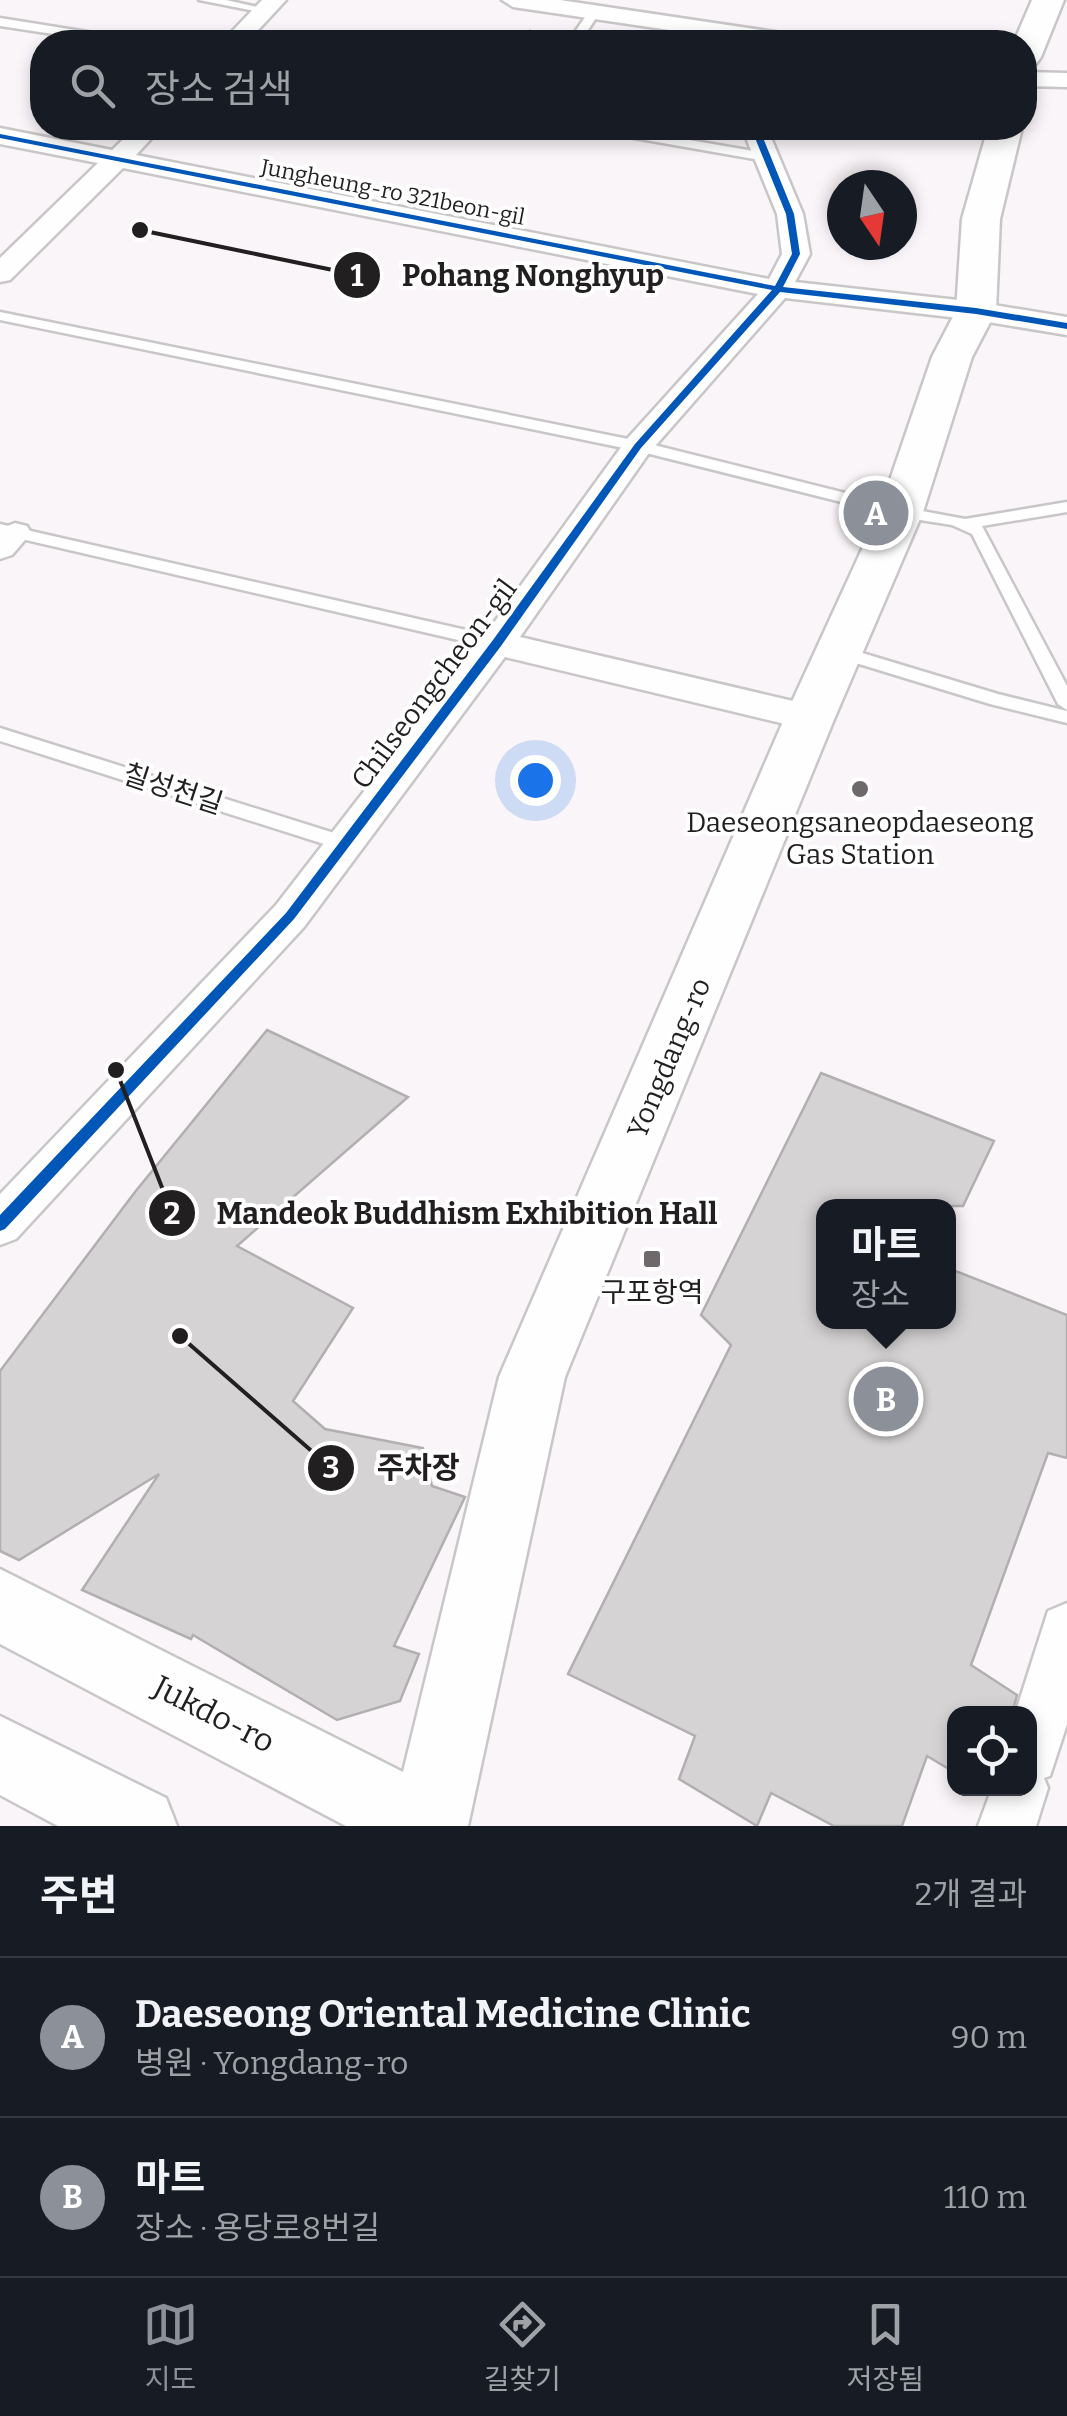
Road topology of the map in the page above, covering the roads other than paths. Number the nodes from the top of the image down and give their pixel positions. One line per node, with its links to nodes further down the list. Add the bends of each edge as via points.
1 (205, 0): 5 (lane)
2 (513, 0): 6 (street)
3 (709, 0): 12 (street)
4 (1048, 0): 13 (main road)
5 (270, 5): 9 (street)
6 (594, 12): 10 (lane); 11 (street)
7 (0, 22): 8 (lane)
8 (50, 30)
9 (246, 30)
10 (582, 30)
11 (689, 30)
12 (723, 30)
13 (1036, 30)
14 (1037, 79): 15 (street)
15 (1067, 80)
16 (0, 136): 20 (street, Jungheung-ro 321beon-gil)
17 (137, 140): 20 (street)
18 (1002, 140): 23 (main road, Yongdang-ro, via 981,218)
19 (760, 142): 22 (street, Chilseongcheon-gil, via 790,214 796,254)
20 (118, 159): 21 (street); 22 (street, Jungheung-ro 321beon-gil)
21 (0, 274)
22 (778, 289): 23 (street, Jungheung-ro 321beon-gil); 26 (street, Chilseongcheon-gil)
23 (976, 311): 25 (street); 28 (main road, Yongdang-ro, via 952,357)
24 (0, 316): 26 (lane)
25 (1067, 326)
26 (638, 446): 28 (lane); 31 (street, Chilseongcheon-gil)
27 (1067, 506): 29 (lane)
28 (902, 512): 29 (lane); 32 (main road, Yongdang-ro)
29 (963, 524): 33 (lane, via 979,532)
30 (5, 537): 31 (lane)
31 (498, 643): 34 (street); 37 (street, Chilseongcheon-gil)
32 (840, 652): 34 (main road, Yongdang-ro); 35 (lane)
33 (1067, 704)
34 (810, 717): 45 (main road, Yongdang-ro, via 532,1378)
35 (1067, 717)
36 (0, 734): 37 (lane, 칠성천길)
37 (346, 844): 38 (street, Chilseongcheon-gil, via 290,916)
38 (0, 1225)
39 (0, 1604): 45 (main road, Jukdo-ro)
40 (1067, 1630): 41 (street)
41 (1037, 1732)
42 (0, 1754): 44 (main road)
43 (1017, 1796): 46 (street)
44 (138, 1826)
45 (428, 1826)
46 (1008, 1826)

